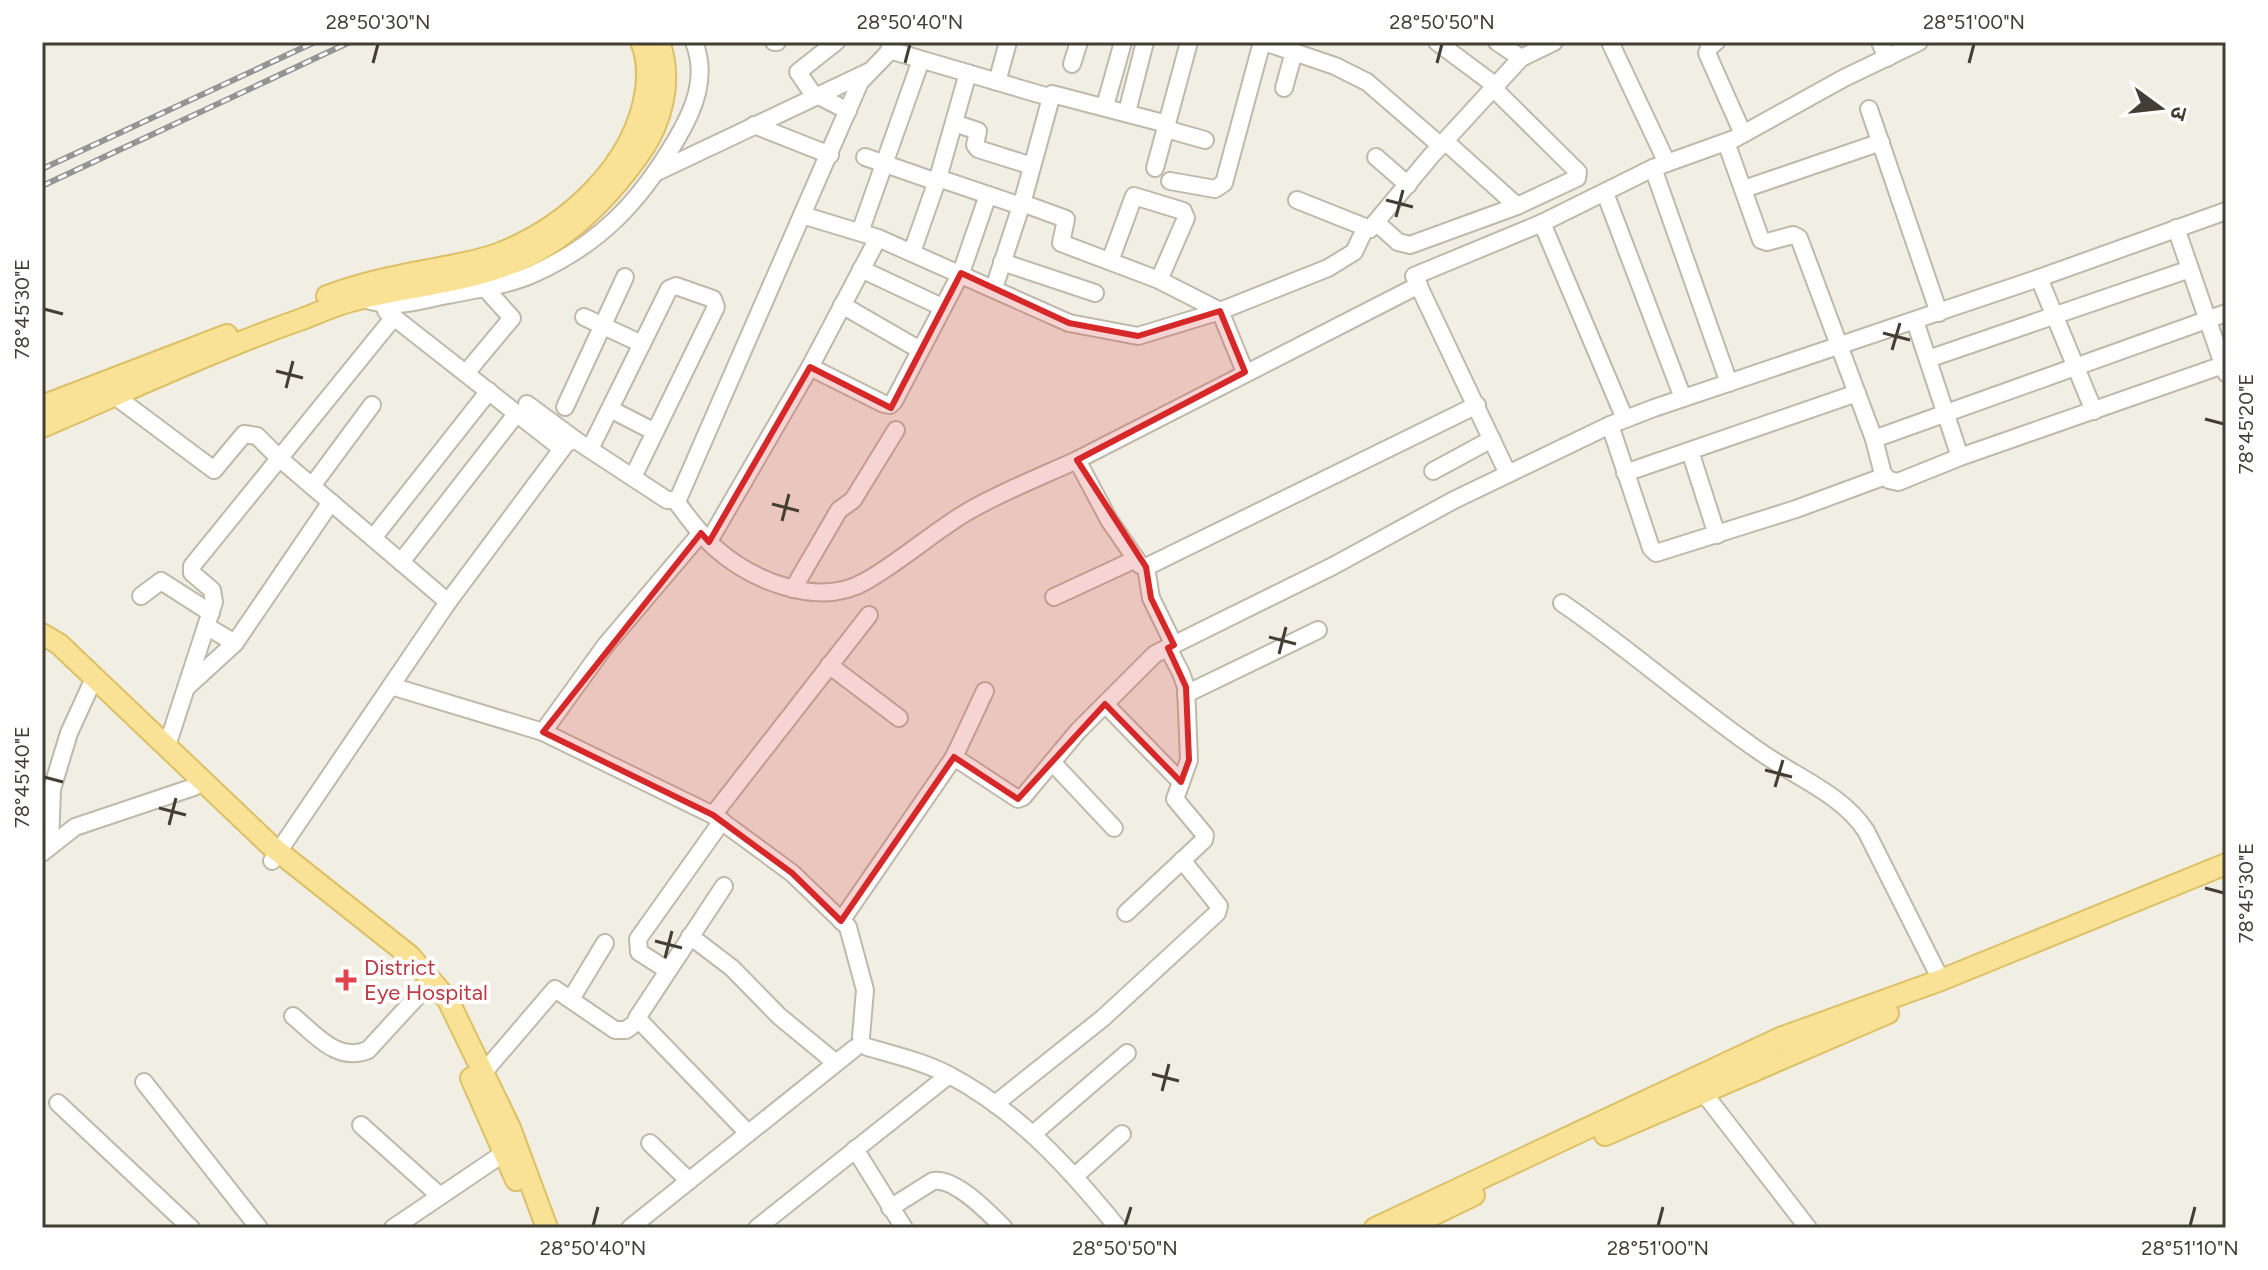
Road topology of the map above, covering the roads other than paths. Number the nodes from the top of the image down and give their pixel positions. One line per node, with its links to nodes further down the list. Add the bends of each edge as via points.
1 (641, 42): 64 (main road, via 647,81 632,138)
2 (659, 42): 64 (main road, via 664,95 648,142 615,188)
3 (694, 42): 49 (street, via 700,74 694,105)
4 (836, 42): 28 (street, via 798,72)
5 (1008, 42): 25 (street)
6 (1079, 42): 22 (street)
7 (1123, 42): 30 (street)
8 (1145, 42): 33 (street)
9 (1189, 42): 36 (street)
10 (1263, 42): 18 (street); 51 (street, via 1224,183 1215,189)
11 (1437, 42): 26 (street)
12 (1497, 42): 20 (street)
13 (1554, 42): 20 (street)
14 (1610, 42): 47 (street)
15 (1716, 42): 37 (street, via 1707,53)
16 (1919, 42): 19 (street)
17 (891, 46): 21 (street); 23 (street)
18 (1300, 49): 27 (street); 41 (street, via 1367,82)
19 (1883, 50): 37 (street)
20 (1526, 51): 26 (street)
21 (921, 60): 24 (street); 45 (street)
22 (1072, 64)
23 (869, 71): 28 (street); 32 (street)
24 (968, 73): 25 (street); 34 (street)
25 (997, 82): 29 (street)
26 (1495, 87): 41 (street); 58 (street, via 1578,172 1577,178)
27 (1284, 88)
28 (816, 96): 32 (street); 35 (street)
29 (1049, 97): 30 (street, via 1055,93); 46 (street)
30 (1105, 106): 33 (street)
31 (1869, 109): 40 (street)
32 (848, 111): 42 (street)
33 (1127, 112): 36 (street)
34 (954, 123): 46 (street, via 978,131 978,149); 50 (street)
35 (754, 125): 42 (street); 49 (street)
36 (1166, 127): 38 (street); 48 (street)
37 (1743, 134): 39 (street)
38 (1205, 140)
39 (1726, 142): 47 (street); 53 (street)
40 (1881, 142): 53 (street); 84 (street)
41 (1444, 144): 52 (street); 58 (street)
42 (830, 155): 60 (street)
43 (865, 157): 45 (street)
44 (1376, 157): 52 (street)
45 (886, 164): 50 (street); 65 (street)
46 (1032, 166): 57 (street)
47 (1660, 166): 54 (street); 102 (street)
48 (1155, 168)
49 (656, 172): 77 (street, via 627,210 585,244 530,275)
50 (938, 180): 55 (street); 67 (street)
51 (1170, 181)
52 (1408, 185): 62 (street)
53 (1744, 189): 94 (street, via 1761,240 1799,238)
54 (1605, 193): 61 (street); 106 (street)
55 (988, 195): 57 (street); 72 (street)
56 (1297, 200): 62 (street)
57 (1022, 205): 68 (street, via 1066,219 1061,243); 69 (street)
58 (1517, 206): 62 (street, via 1406,245)
59 (2226, 211): 63 (street)
60 (802, 215): 65 (street); 132 (street)
61 (1542, 223): 76 (street, via 1414,276); 115 (street)
62 (1371, 226): 83 (street, via 1354,252 1328,268)
63 (2176, 228): 71 (street); 74 (street)
64 (559, 229): 80 (main road, via 512,264); 93 (main road, via 483,259 348,288)
65 (860, 232): 66 (street)
66 (878, 238): 67 (street); 70 (street)
67 (912, 252): 72 (street)
68 (1110, 261): 75 (street); 75 (street, via 1134,196 1183,211 1186,218)
69 (1002, 262): 78 (street); 79 (street)
70 (861, 269): 81 (street); 82 (street)
71 (2190, 269): 86 (street); 89 (street)
72 (961, 273): 78 (street); 82 (street)
73 (625, 277): 91 (street)
74 (2039, 278): 84 (street); 86 (street)
75 (1159, 280): 83 (street)
76 (1419, 285): 100 (street); 108 (street)
77 (484, 287): 80 (street, via 390,306); 101 (street, via 512,318)
78 (994, 288): 83 (street, via 1069,323 1138,336)
79 (1095, 293)
80 (370, 300): 87 (street); 93 (main road)
81 (842, 305): 95 (street); 97 (street)
82 (942, 307): 95 (street)
83 (1220, 311): 100 (street)
84 (1939, 313): 90 (street)
85 (2226, 313): 89 (street)
86 (2055, 315): 96 (street); 98 (street)
87 (394, 317): 101 (street); 124 (street)
88 (584, 317): 91 (street)
89 (2208, 320): 98 (street); 99 (street)
90 (1915, 321): 94 (street); 96 (street)
91 (602, 326): 92 (street); 110 (street)
92 (642, 344): 112 (street); 118 (street, via 673,287 716,303)
93 (218, 346): 105 (main road); 109 (main road)
94 (1840, 347): 102 (street); 104 (street)
95 (920, 350): 97 (street, via 890,405)
96 (1928, 359): 114 (street)
97 (810, 367): 135 (street)
98 (2076, 367): 113 (street); 114 (street)
99 (2225, 369): 113 (street)
100 (1245, 372): 125 (street)
101 (466, 373): 103 (street)
102 (1729, 383): 106 (street)
103 (489, 391): 111 (street); 136 (street)
104 (1857, 393): 120 (street); 122 (street)
105 (115, 396): 116 (main road); 124 (street, via 214,470 244,434 257,436)
106 (1683, 398): 115 (street)
107 (372, 405): 131 (street)
108 (1477, 405): 119 (street); 138 (street)
109 (42, 406)
110 (565, 407)
111 (522, 408): 121 (street); 137 (street)
112 (610, 409): 118 (street); 121 (street)
113 (2094, 411): 123 (street)
114 (1945, 414): 120 (street); 123 (street)
115 (1618, 422): 127 (street); 128 (street)
116 (42, 427)
117 (896, 430): 139 (street, via 853,500 839,510)
118 (655, 432): 130 (street)
119 (1492, 439): 126 (street); 128 (street)
120 (1874, 439): 129 (street)
121 (576, 446): 130 (street); 142 (street)
122 (1690, 451): 127 (street); 134 (street)
123 (1960, 457): 129 (street, via 1898,482)
124 (279, 458): 131 (street); 145 (street, via 192,566 192,573 215,595)
125 (1077, 460): 138 (street, via 1109,520); 139 (street, via 967,512 863,583 831,592)
126 (1433, 471)
127 (1625, 473): 134 (street, via 1653,551)
128 (1508, 474): 150 (street)
129 (1883, 474): 134 (street)
130 (633, 477): 132 (street)
131 (312, 486): 133 (street)
132 (675, 500): 135 (street)
133 (331, 502): 136 (street); 148 (street)
134 (1717, 535)
135 (705, 537): 139 (street, via 732,561); 159 (street, via 605,646)
136 (373, 538): 137 (street)
137 (401, 562): 142 (street)
138 (1141, 563): 141 (street); 150 (street)
139 (793, 589)
140 (141, 596): 145 (street, via 161,581)
141 (1054, 597)
142 (448, 602): 152 (street)
143 (1562, 603): 178 (street, via 1750,745 1850,811 1866,831)
144 (869, 615): 151 (street)
145 (208, 619): 148 (street); 154 (street)
146 (1318, 630): 156 (street)
147 (42, 634): 160 (main road)
148 (235, 643): 154 (street)
149 (42, 645): 153 (main road)
150 (1171, 646): 156 (street); 157 (street, via 1149,659)
151 (829, 665): 158 (street); 165 (street)
152 (391, 686): 159 (street); 168 (street)
153 (90, 687): 164 (main road); 167 (street, via 59,761)
154 (186, 688): 160 (street)
155 (985, 691): 161 (street)
156 (1186, 694): 163 (street, via 1189,766)
157 (1105, 704): 162 (street); 163 (street)
158 (899, 718)
159 (543, 732): 165 (street)
160 (167, 746): 168 (main road)
161 (954, 757): 162 (street, via 1018,799); 174 (street)
162 (1052, 762): 166 (street)
163 (1181, 782): 169 (street, via 1177,803 1205,835)
164 (194, 787): 167 (street, via 75,827); 168 (main road)
165 (717, 818): 174 (street, via 792,873); 177 (street, via 638,939 639,952)
166 (1114, 828)
167 (46, 849)
168 (276, 857): 179 (main road); 186 (main road, via 410,956 448,1000)
169 (1182, 860): 173 (street); 191 (street, via 1219,906 1217,913 1103,1018)
170 (2226, 864): 178 (main road)
171 (2226, 879): 189 (main road)
172 (724, 886): 175 (street)
173 (1126, 913)
174 (841, 921): 183 (street, via 848,927 865,990)
175 (690, 936): 177 (street); 185 (street)
176 (605, 943): 180 (street)
177 (667, 970): 182 (street)
178 (1941, 980): 189 (main road, via 1780,1038)
179 (425, 988): 181 (street, via 368,1050 356,1055 335,1051); 198 (main road, via 442,1011)
180 (571, 999): 182 (street, via 615,1030 626,1030); 186 (street, via 551,991)
181 (293, 1016)
182 (638, 1021): 193 (street)
183 (861, 1044): 185 (street); 187 (street)
184 (1127, 1053): 194 (street)
185 (836, 1063): 193 (street)
186 (483, 1073): 208 (main road)
187 (949, 1075): 191 (street); 197 (street)
188 (144, 1082): 205 (street)
189 (1697, 1085): 214 (main road); 215 (main road); 216 (street)
190 (58, 1103): 204 (street)
191 (995, 1104): 194 (street)
192 (361, 1125): 201 (street)
193 (748, 1133): 200 (street)
194 (1033, 1134): 199 (street)
195 (1122, 1134): 199 (street)
196 (650, 1143): 200 (street)
197 (855, 1149): 202 (street); 210 (street)
198 (504, 1153): 201 (street); 207 (main road)
199 (1075, 1176): 213 (street)
200 (689, 1181): 203 (street)
201 (440, 1196): 206 (street)
202 (890, 1208): 211 (street); 212 (street, via 941,1180)
203 (649, 1222): 209 (street)
204 (191, 1228)
205 (259, 1228)
206 (393, 1228)
207 (536, 1228)
208 (547, 1228)
209 (630, 1228)
210 (757, 1228)
211 (904, 1228)
212 (1004, 1228)
213 (1118, 1228)
214 (1375, 1228)
215 (1406, 1228)
216 (1808, 1228)

